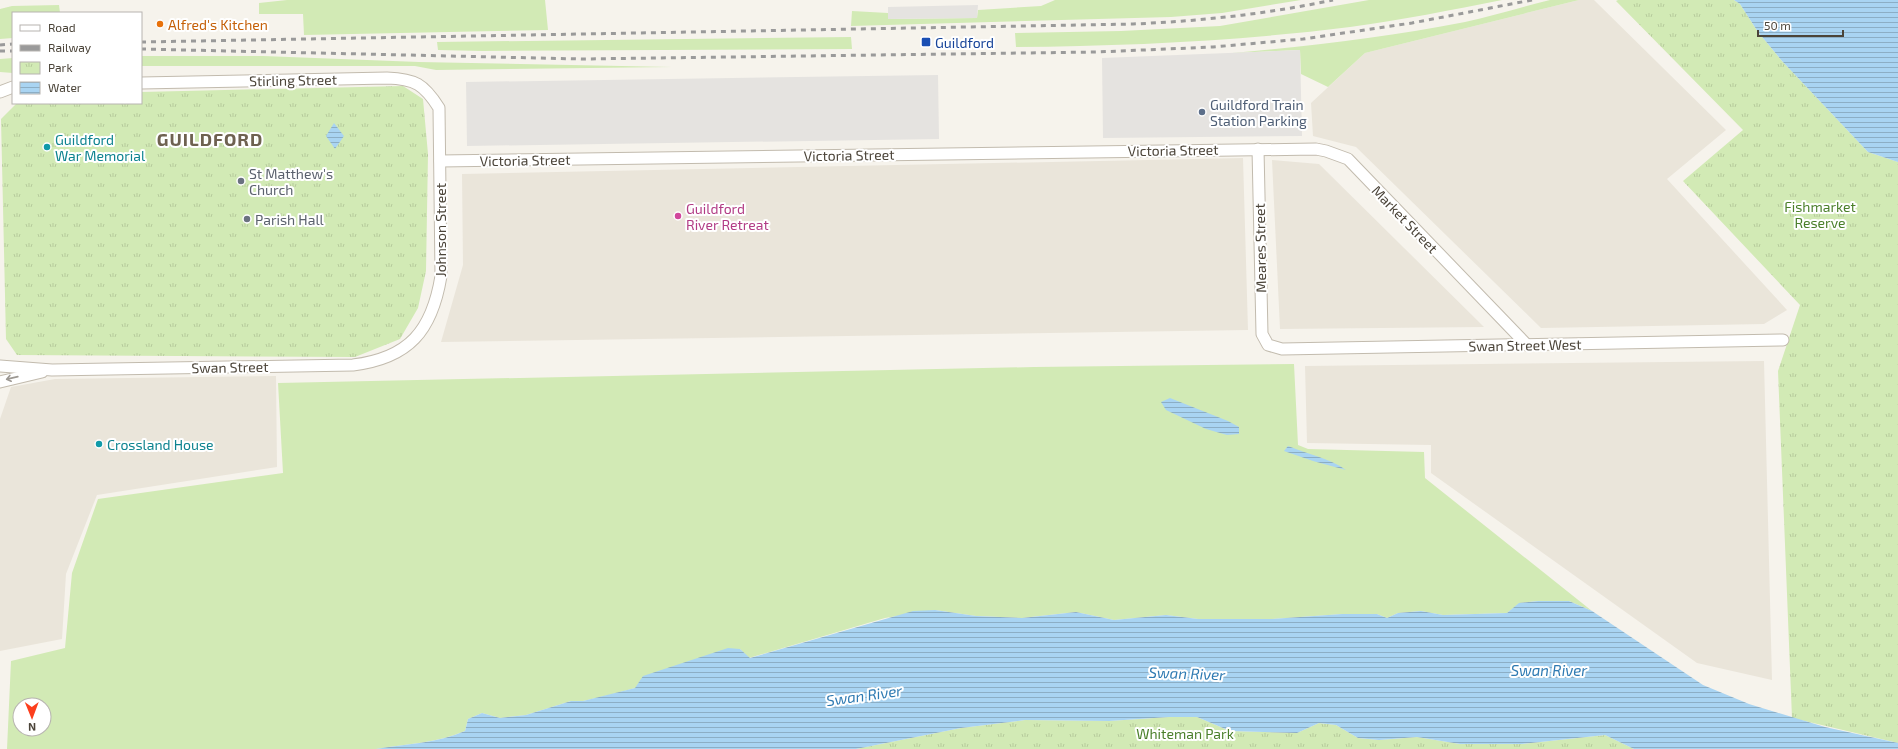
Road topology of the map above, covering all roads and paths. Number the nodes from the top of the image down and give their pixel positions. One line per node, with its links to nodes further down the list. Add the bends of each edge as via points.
1 (0, 83): 3 (street)
2 (142, 83): 6 (street, Stirling Street, via 400,78 421,85)
3 (12, 86)
4 (12, 86): 5 (street)
5 (0, 92)
6 (436, 103): 8 (street, Johnson Street, via 439,108)
7 (1258, 149): 8 (street, Victoria Street); 10 (street, Meares Street, via 1262,334); 11 (street, Market Street, via 1316,149 1348,159)
8 (440, 161): 12 (street, Johnson Street, via 441,276 438,296 426,325)
9 (1783, 340): 11 (street, Swan Street West)
10 (1268, 345): 11 (street, Swan Street West, via 1282,349)
11 (1527, 345)
12 (405, 348): 14 (street, Swan Street, via 381,360 353,365)
13 (0, 366): 14 (street, Swan Street)
14 (52, 370): 15 (street, Swan Street, one-way to 15)
15 (0, 382)

